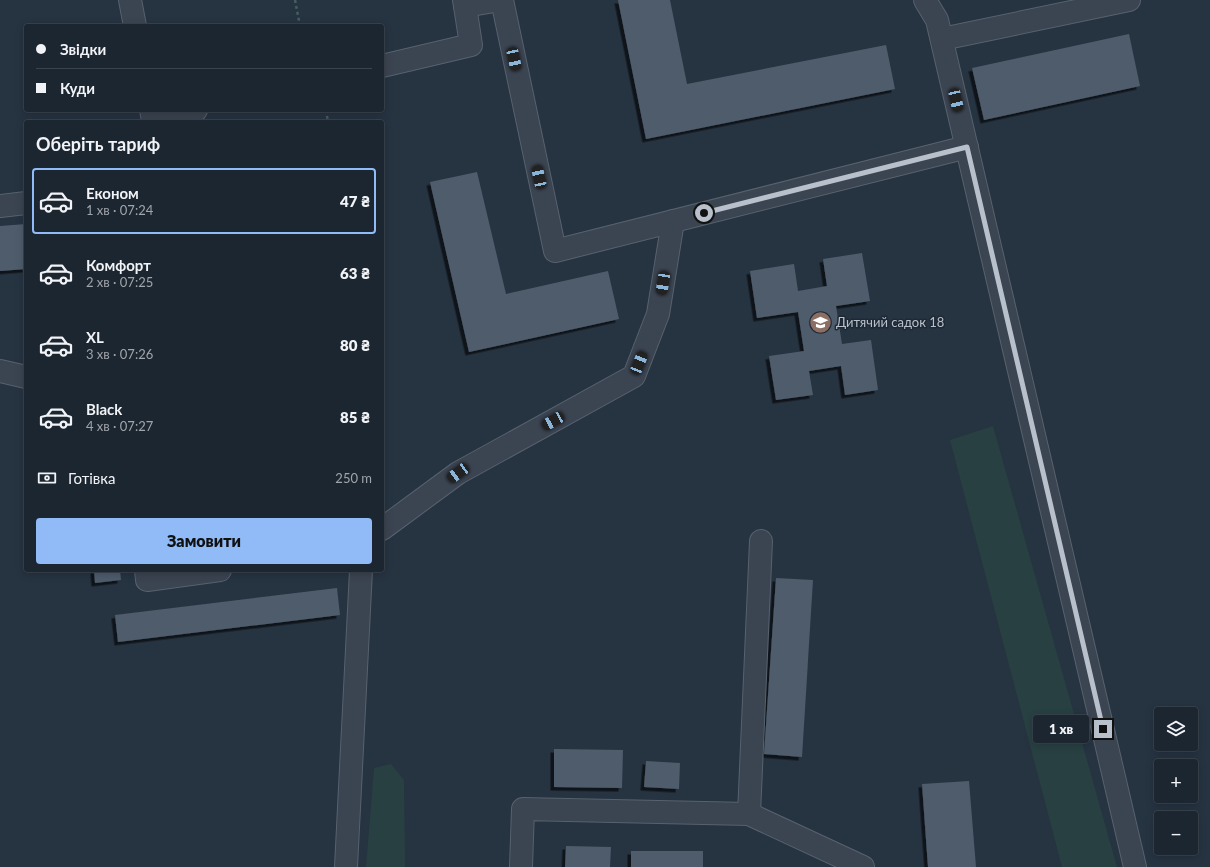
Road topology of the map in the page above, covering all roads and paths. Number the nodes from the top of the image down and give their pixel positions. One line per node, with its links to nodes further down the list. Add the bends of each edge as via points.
1 (130, 0): 7 (lane)
2 (295, 0): 8 (path)
3 (501, 0): 6 (lane); 16 (lane, via 555,251)
4 (925, 0): 9 (lane, via 937,20)
5 (1129, 0): 9 (lane)
6 (465, 3): 10 (lane, via 471,45)
7 (135, 24)
8 (300, 24)
9 (942, 39): 13 (lane)
10 (384, 66)
11 (183, 112): 12 (lane)
12 (152, 117)
13 (967, 147): 16 (lane); 28 (lane)
14 (24, 203): 15 (lane)
15 (0, 206)
16 (673, 221): 19 (lane, via 658,314 634,376 458,473)
17 (0, 371): 18 (lane)
18 (24, 377)
19 (384, 528)
20 (761, 541): 24 (lane)
21 (146, 572): 22 (lane, via 147,580)
22 (205, 572)
23 (361, 572): 25 (lane)
24 (749, 814): 26 (lane, via 523,808); 27 (lane)
25 (346, 867)
26 (521, 867)
27 (864, 867)
28 (1136, 867)

